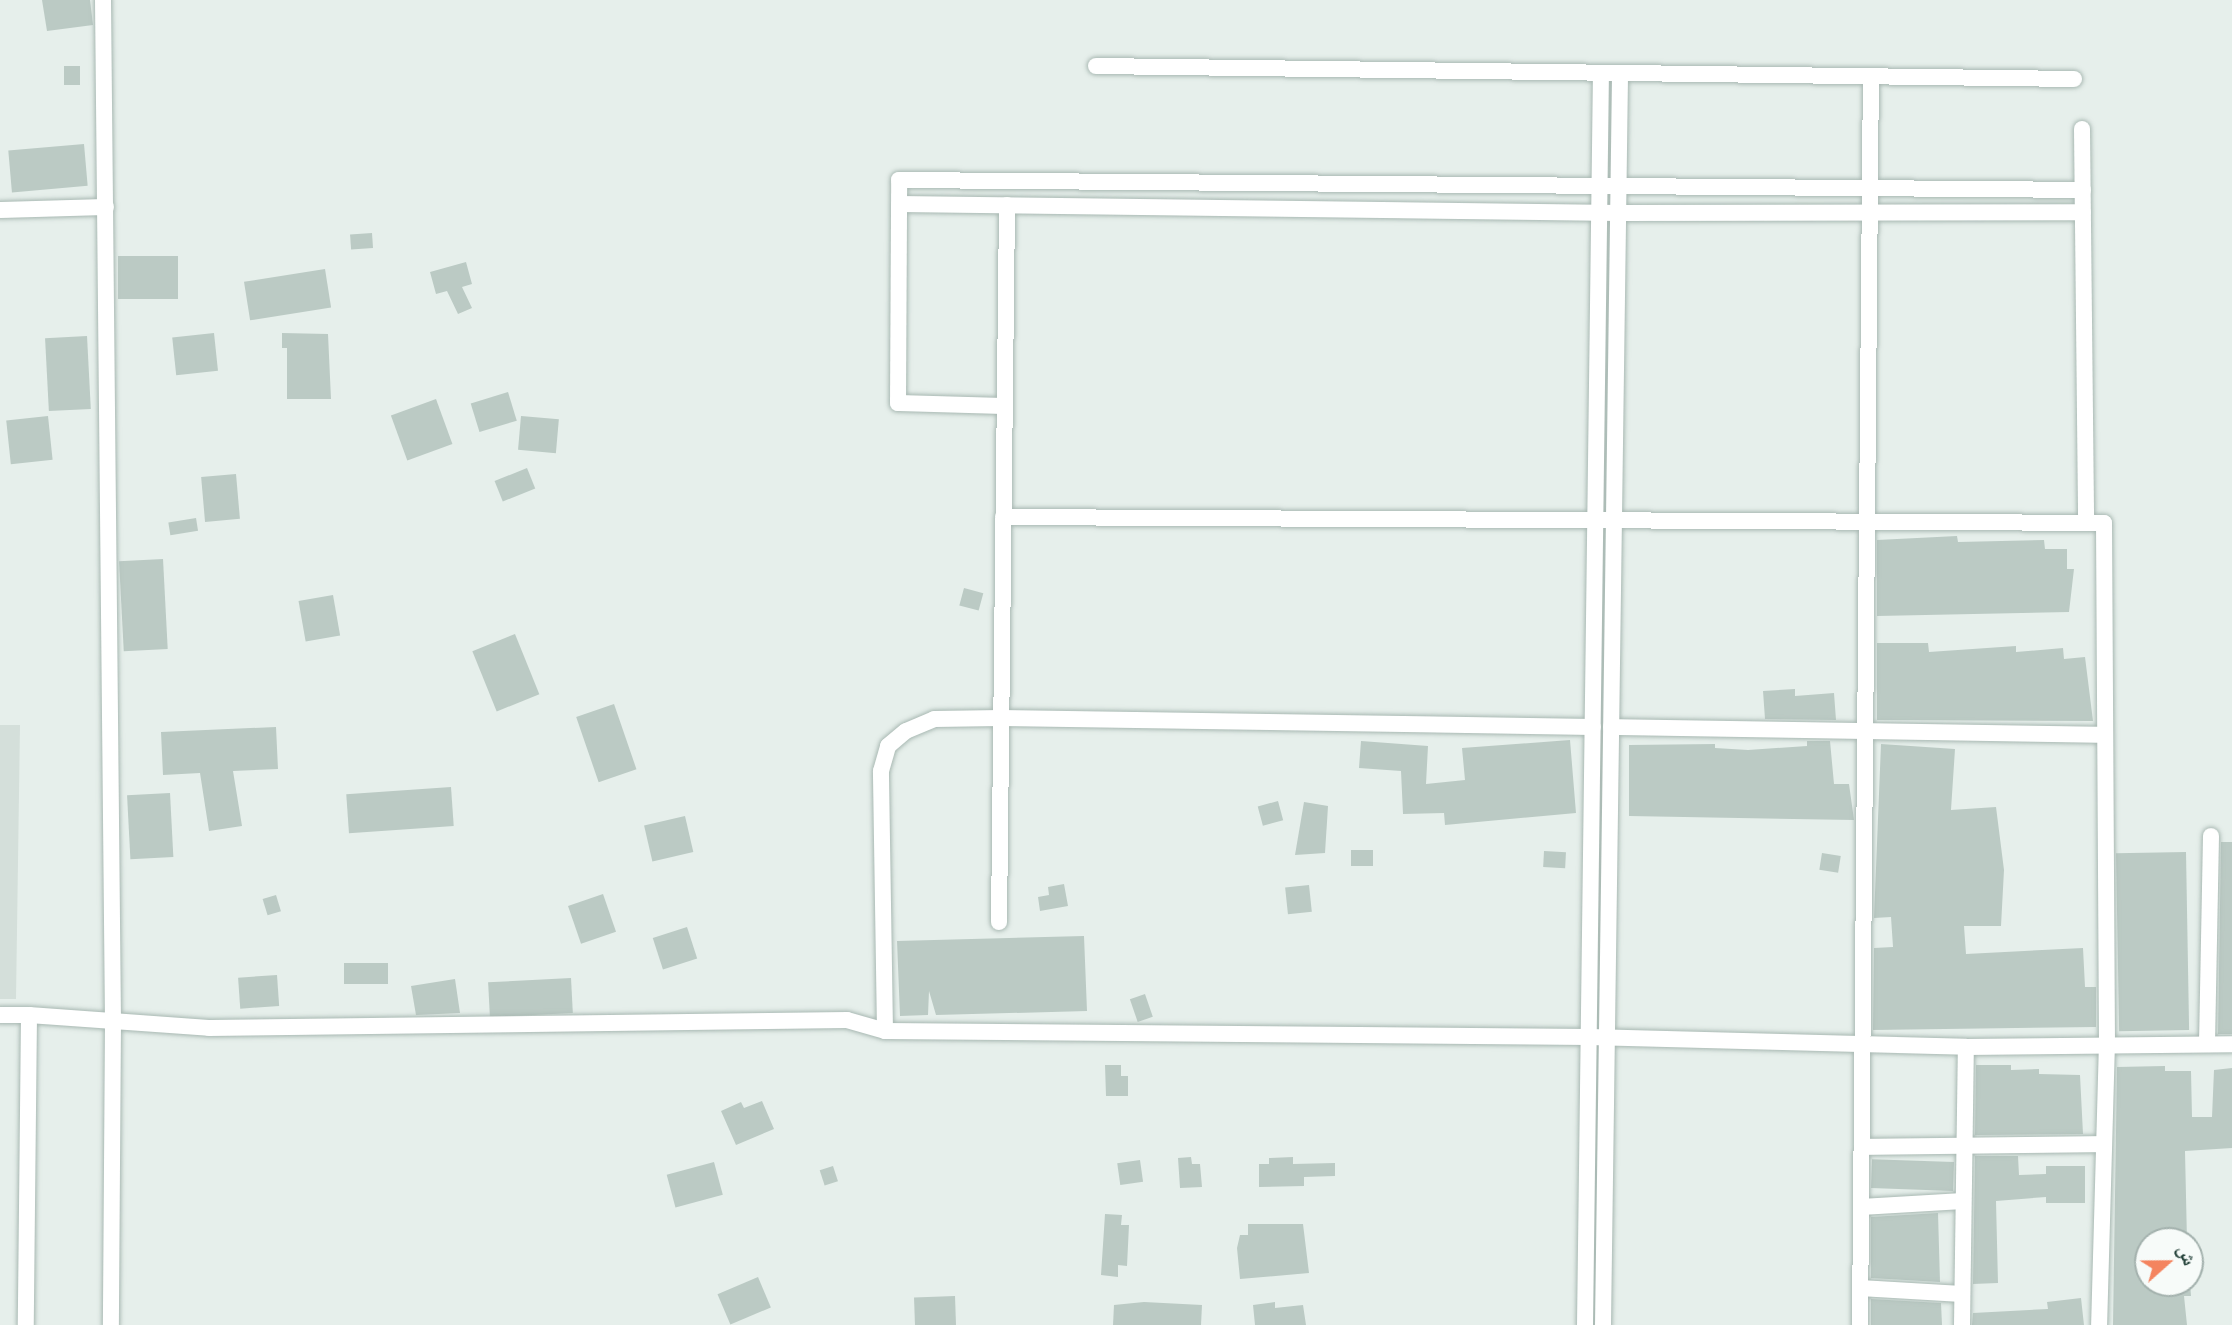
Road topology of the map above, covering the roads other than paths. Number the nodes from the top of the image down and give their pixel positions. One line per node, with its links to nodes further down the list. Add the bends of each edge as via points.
1 (103, 0): 14 (street)
2 (1096, 66): 3 (street)
3 (1601, 73): 4 (street); 8 (street)
4 (1620, 73): 5 (street); 9 (street)
5 (1871, 77): 6 (street); 10 (street)
6 (2074, 79)
7 (2082, 129): 11 (street)
8 (1599, 186): 9 (street); 12 (street, via 899,180); 17 (street)
9 (1619, 186): 10 (street); 18 (street)
10 (1870, 188): 11 (street); 19 (street)
11 (2083, 190): 16 (street)
12 (899, 204): 13 (street); 20 (street, via 898,404)
13 (1007, 205): 17 (street); 20 (street)
14 (106, 207): 15 (street); 35 (street)
15 (0, 210)
16 (2083, 212): 19 (street); 22 (street)
17 (1599, 213): 18 (street); 24 (street)
18 (1618, 213): 19 (street); 25 (street)
19 (1870, 213): 23 (street)
20 (1004, 406): 21 (street)
21 (1003, 517): 24 (street); 26 (street)
22 (2086, 521): 23 (street); 30 (street, via 2104,523)
23 (1867, 522): 25 (street); 29 (street)
24 (1595, 523): 25 (street); 27 (street)
25 (1614, 523): 28 (street)
26 (1001, 718): 27 (street); 32 (street); 36 (street, via 934,719 906,731 888,746 881,771)
27 (1593, 727): 37 (street)
28 (1611, 727): 29 (street); 38 (street)
29 (1865, 732): 30 (street); 42 (street)
30 (2105, 735): 39 (street)
31 (2211, 836): 40 (street)
32 (999, 922)
33 (0, 1015): 34 (street)
34 (29, 1015): 35 (street); 51 (street)
35 (113, 1022): 36 (street, via 209,1028 847,1020); 52 (street)
36 (885, 1031): 37 (street)
37 (1589, 1037): 38 (street); 53 (street)
38 (1606, 1038): 42 (street); 54 (street)
39 (2107, 1042): 40 (street); 43 (street); 44 (street)
40 (2207, 1044): 41 (street)
41 (2232, 1044)
42 (1862, 1045): 43 (street); 45 (street)
43 (1966, 1047): 46 (street)
44 (2104, 1144): 46 (street); 57 (street)
45 (1862, 1147): 46 (street); 48 (street)
46 (1964, 1149): 47 (street)
47 (1963, 1201): 48 (street); 50 (street)
48 (1861, 1207): 49 (street)
49 (1860, 1288): 50 (street); 55 (street)
50 (1962, 1294): 56 (street)
51 (26, 1325)
52 (111, 1325)
53 (1585, 1325)
54 (1603, 1325)
55 (1860, 1325)
56 (1962, 1325)
57 (2099, 1325)

